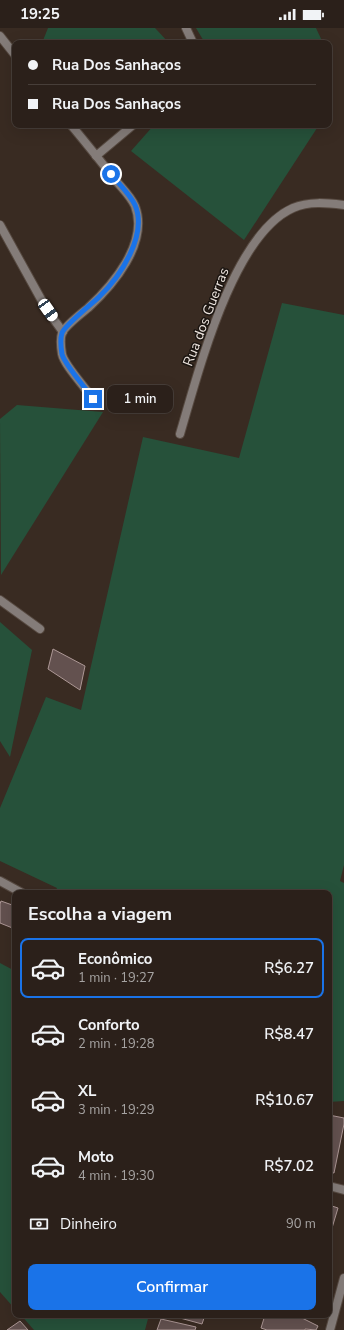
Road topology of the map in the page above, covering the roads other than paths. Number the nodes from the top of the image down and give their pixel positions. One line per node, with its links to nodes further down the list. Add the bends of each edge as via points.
1 (186, 28): 3 (street)
2 (0, 36): 4 (street)
3 (192, 40)
4 (12, 51)
5 (74, 128): 7 (street)
6 (129, 128): 7 (street)
7 (96, 156): 10 (street, via 135,205 138,232 128,260 118,276)
8 (344, 205): 12 (street, Rua dos Guerras, via 318,203 293,208 271,222 258,239 235,274 220,309)
9 (0, 225): 10 (street)
10 (63, 332): 11 (street, via 62,356)
11 (93, 399)
12 (180, 434)
13 (0, 600): 14 (street)
14 (40, 628)
15 (0, 881): 16 (street)
16 (16, 890)
17 (332, 1187): 18 (street)
18 (344, 1190)
19 (344, 1278): 20 (street)
20 (330, 1330)

